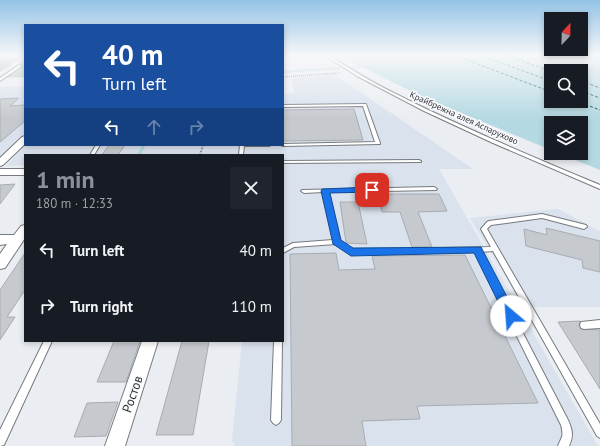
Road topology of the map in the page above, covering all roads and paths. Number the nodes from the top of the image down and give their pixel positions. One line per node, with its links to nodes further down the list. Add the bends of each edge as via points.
1 (298, 76): 3 (path)
2 (358, 76): 12 (lane, Крайбрежна алея Аспарухово, via 466,130)
3 (284, 77)
4 (284, 106): 6 (lane, via 365,105 378,143)
5 (24, 140): 9 (street)
6 (284, 145)
7 (419, 161): 8 (lane)
8 (284, 162)
9 (0, 163)
10 (0, 172): 11 (street)
11 (24, 172)
12 (600, 187)
13 (434, 189): 15 (lane)
14 (304, 191): 15 (lane)
15 (325, 191): 19 (lane)
16 (584, 227): 20 (lane, via 542,216 489,223 484,227 484,232)
17 (21, 234): 18 (street); 23 (street)
18 (0, 240)
19 (337, 242): 21 (lane, via 293,245); 22 (lane, via 351,252)
20 (494, 249): 22 (lane); 30 (lane)
21 (284, 250)
22 (477, 250): 33 (lane, via 565,423 568,437)
23 (0, 264)
24 (600, 324): 25 (lane)
25 (584, 325)
26 (48, 342): 31 (lane)
27 (150, 342): 32 (street, Ростов)
28 (278, 342): 29 (lane)
29 (276, 420)
30 (600, 433)
31 (0, 441)
32 (115, 446)
33 (563, 446)

